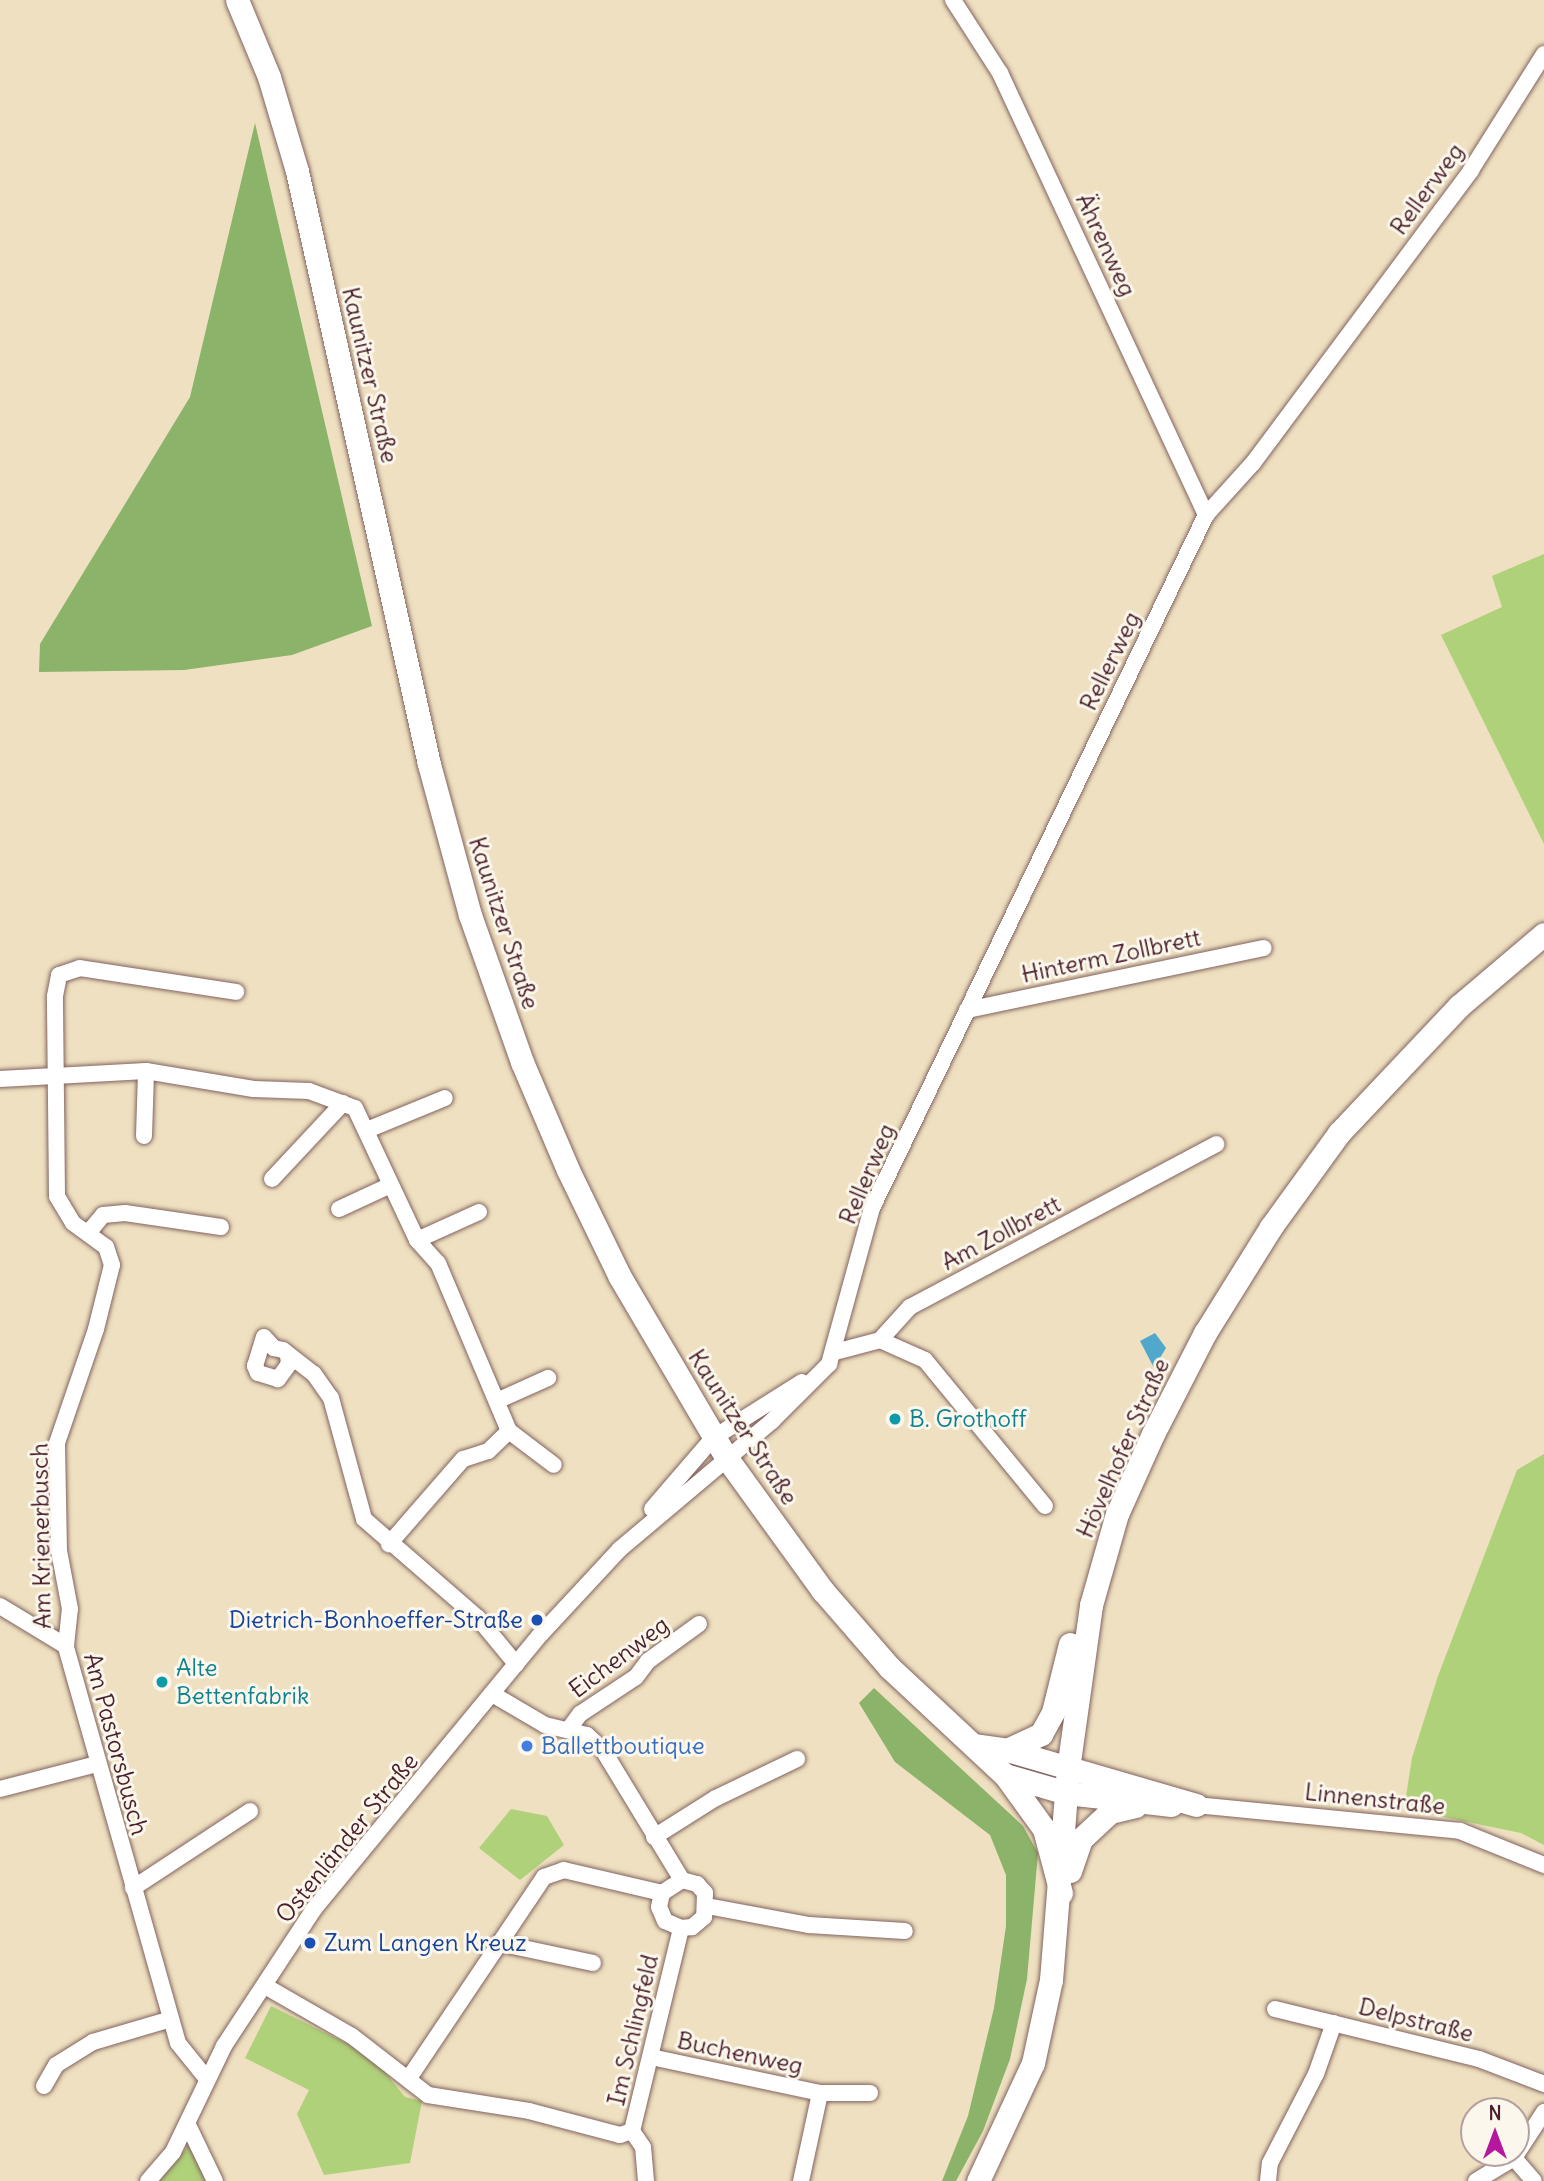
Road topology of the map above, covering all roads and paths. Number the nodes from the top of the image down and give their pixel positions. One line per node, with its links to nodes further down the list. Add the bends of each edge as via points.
1 (237, 0): 31 (main road, Kaunitzer Straße, via 269,77 297,171 426,751 470,915 522,1062 568,1170 620,1277)
2 (953, 0): 4 (street, Ährenweg, via 1000,73)
3 (1544, 54): 4 (street, Rellerweg, via 1471,170 1253,463)
4 (1206, 515): 8 (street, Rellerweg)
5 (1544, 934): 36 (main road, Hövelhofer Straße, via 1507,962 1408,1056 1339,1133 1271,1227 1205,1333 1153,1434 1117,1514)
6 (1264, 948): 8 (street, Hinterm Zollbrett)
7 (236, 992): 10 (street, Am Krienerbusch, via 80,968 59,975 55,996)
8 (967, 1010): 25 (street, Rellerweg, via 872,1208)
9 (146, 1071): 10 (street); 13 (street, via 254,1089 309,1091); 15 (street)
10 (59, 1076): 11 (street); 22 (street, Am Krienerbusch, via 57,1196 73,1223)
11 (0, 1079)
12 (445, 1098): 14 (street)
13 (343, 1103): 14 (street, via 355,1108); 17 (street)
14 (367, 1130): 18 (street)
15 (144, 1136)
16 (1216, 1144): 24 (street, Am Zollbrett, via 910,1307)
17 (272, 1180)
18 (391, 1185): 19 (street); 23 (street)
19 (339, 1209)
20 (479, 1212): 23 (street)
21 (221, 1227): 22 (street, via 125,1213 103,1215)
22 (88, 1233): 39 (street, Am Krienerbusch, via 106,1247 112,1265 96,1329 57,1443 59,1551 70,1609)
23 (417, 1240): 29 (street, via 438,1263)
24 (880, 1340): 25 (street); 33 (street, via 925,1360)
25 (835, 1352): 27 (street)
26 (288, 1355): 34 (street, via 314,1374 331,1398 364,1519)
27 (820, 1372): 31 (street); 31 (street, via 772,1421)
28 (548, 1378): 29 (street)
29 (499, 1400): 30 (street)
30 (509, 1431): 32 (street); 34 (street, via 488,1451 463,1459)
31 (720, 1448): 35 (street, Ostenländer Straße); 35 (street, Ostenländer Straße); 43 (main road, Kaunitzer Straße, via 822,1591 889,1667)
32 (554, 1465)
33 (1045, 1506)
34 (389, 1544): 40 (street, via 478,1618)
35 (621, 1549): 40 (street, Ostenländer Straße)
36 (1090, 1605): 44 (main road, via 1073,1634 1053,1712 1041,1734); 47 (main road, Hövelhofer Straße)
37 (0, 1606): 39 (street, Am Pastorsbusch)
38 (699, 1624): 42 (street, Eichenweg, via 649,1661 636,1677 580,1714)
39 (66, 1646): 46 (street, Am Pastorsbusch)
40 (516, 1664): 41 (street, Ostenländer Straße)
41 (494, 1695): 42 (street, via 545,1725); 65 (street, Ostenländer Straße, via 314,1909)
42 (569, 1729): 54 (street, via 587,1735 603,1750)
43 (972, 1745): 44 (main road); 48 (main road, Kaunitzer Straße)
44 (1007, 1750): 47 (main road)
45 (797, 1759): 54 (street, via 716,1798)
46 (97, 1764): 49 (street); 57 (street, Am Pastorsbusch)
47 (1068, 1769): 50 (main road, Hövelhofer Straße); 52 (main road)
48 (1006, 1775): 50 (main road); 59 (main road, via 1044,1829)
49 (0, 1789)
50 (1068, 1793): 51 (main road); 59 (main road, Hövelhofer Straße)
51 (1142, 1805): 52 (main road); 59 (main road, via 1110,1812 1081,1839)
52 (1196, 1805): 55 (street, Linnenstraße, via 1460,1831)
53 (250, 1811): 57 (street, Am Pastorsbusch)
54 (654, 1837): 56 (street)
55 (1544, 1865)
56 (682, 1880): 58 (street); 60 (street, via 697,1884)
57 (133, 1888): 67 (street, Am Pastorsbusch)
58 (662, 1893): 61 (street, Im Schlingfeld, via 659,1907 665,1921); 63 (street, via 564,1870 554,1872 538,1884)
59 (1061, 1893): 86 (main road, Hövelhofer Straße, via 1051,1980 1033,2063)
60 (708, 1906): 61 (street, Im Schlingfeld, via 692,1927); 62 (street, via 809,1925)
61 (681, 1928): 69 (street, Im Schlingfeld)
62 (905, 1931)
63 (499, 1943): 64 (street); 70 (street)
64 (593, 1963)
65 (265, 1986): 70 (street, via 352,2036); 71 (street, Ostenländer Straße)
66 (1275, 2009): 68 (street, Delpstraße)
67 (171, 2019): 71 (street, Am Pastorsbusch, via 184,2052); 73 (street, via 93,2042 56,2065)
68 (1334, 2023): 72 (street, Delpstraße, via 1479,2059); 87 (street, via 1316,2074 1269,2163)
69 (651, 2057): 74 (street, Buchenweg); 78 (street, Im Schlingfeld)
70 (408, 2078): 78 (street, via 428,2095 529,2110 620,2134)
71 (207, 2079): 77 (street, Ostenländer Straße)
72 (1544, 2084)
73 (44, 2087)
74 (820, 2093): 75 (street, Buchenweg); 85 (street, Buchenweg)
75 (870, 2093)
76 (1544, 2112): 79 (street)
77 (188, 2125): 82 (street, Ostenländer Straße); 83 (street)
78 (632, 2131): 84 (street, Im Schlingfeld, via 643,2147)
79 (1530, 2133)
80 (1499, 2167): 88 (street)
81 (1522, 2167): 89 (street)
82 (148, 2181)
83 (215, 2181)
84 (646, 2181)
85 (801, 2181)
86 (978, 2181)
87 (1268, 2181)
88 (1476, 2181)
89 (1534, 2181)

